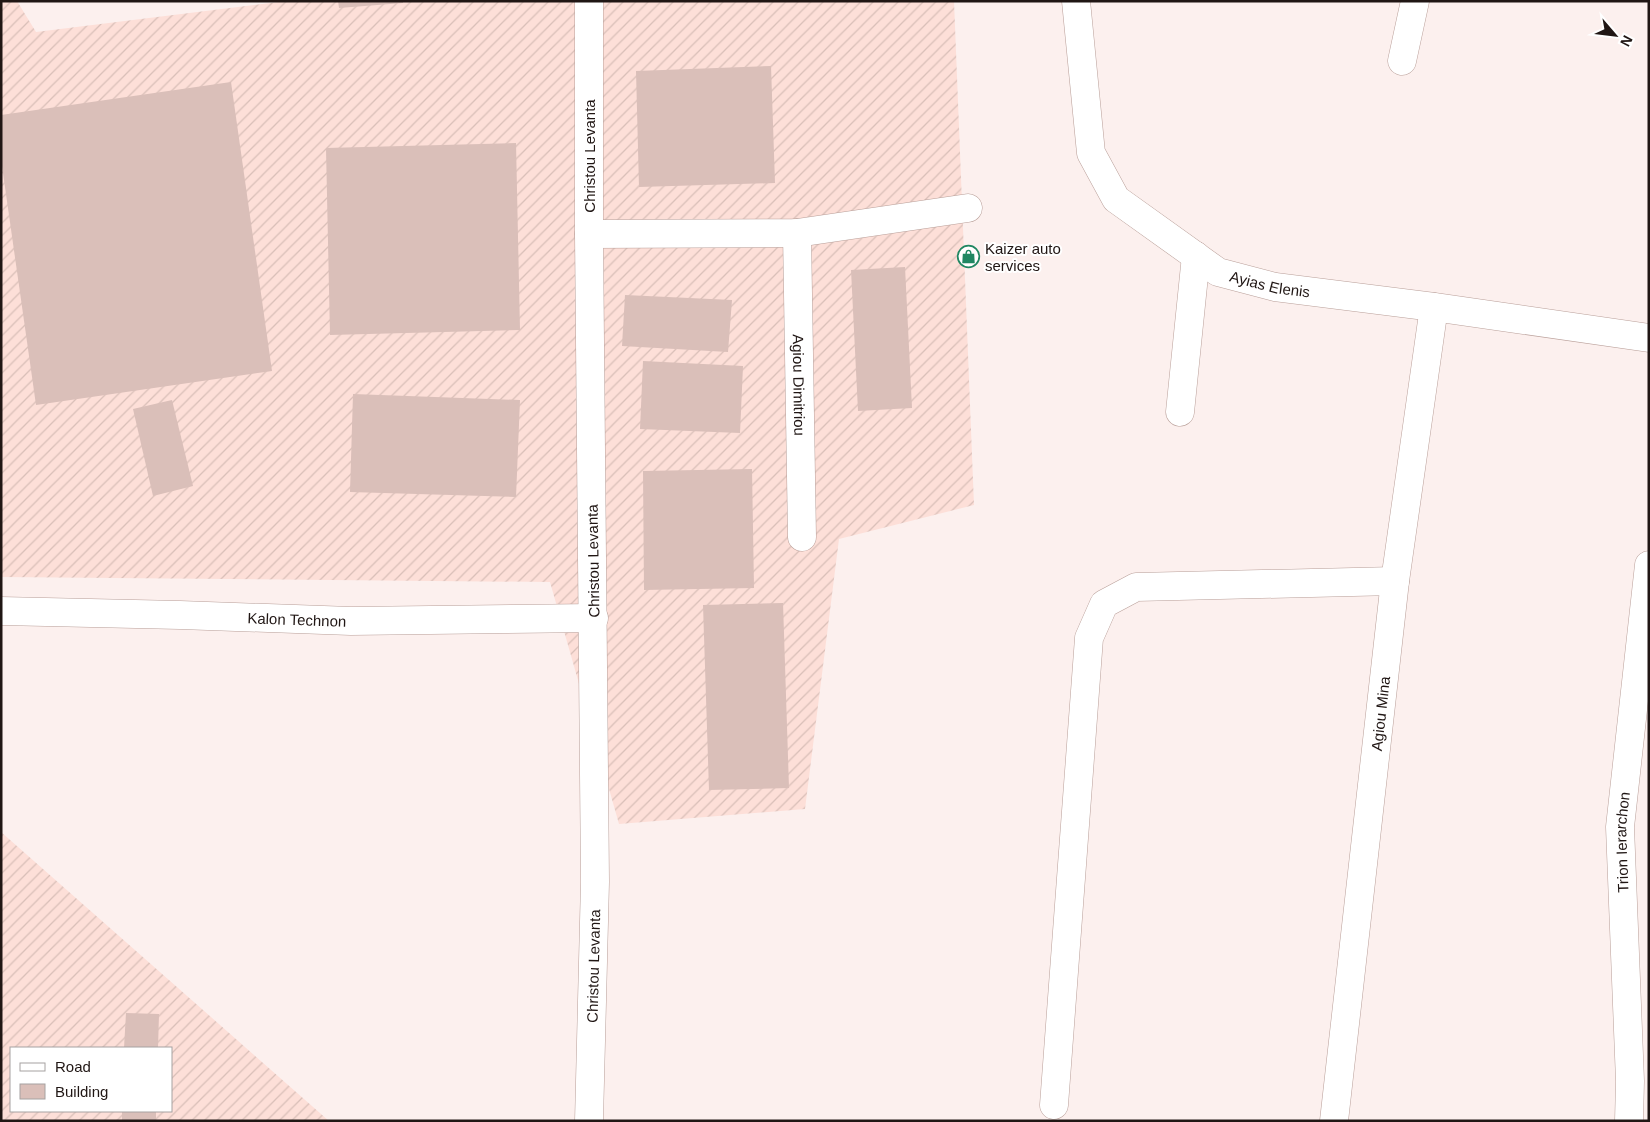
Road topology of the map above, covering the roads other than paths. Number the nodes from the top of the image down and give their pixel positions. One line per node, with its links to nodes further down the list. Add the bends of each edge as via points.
1 (589, 1): 7 (street, Christou Levanta)
2 (1076, 1): 8 (street, Ayias Elenis, via 1090,153 1116,199)
3 (1415, 1): 4 (street)
4 (1402, 61)
5 (968, 208): 6 (street)
6 (797, 233): 7 (street); 12 (street, Agiou Dimitriou)
7 (589, 234): 16 (street, Christou Levanta)
8 (1196, 256): 9 (street, Ayias Elenis, via 1218,272 1275,287); 11 (street)
9 (1434, 307): 10 (street, Ayias Elenis); 14 (street, Agiou Mina)
10 (1649, 338)
11 (1180, 412)
12 (802, 537)
13 (1649, 566): 20 (street, Trion Ierarchon, via 1620,827)
14 (1395, 581): 17 (street, via 1136,587 1104,604 1089,638); 19 (street, Agiou Mina)
15 (1, 610): 16 (street, Kalon Technon, via 351,621)
16 (594, 618): 18 (street, Christou Levanta, via 595,882)
17 (1054, 1105)
18 (589, 1121)
19 (1334, 1121)
20 (1629, 1121)

